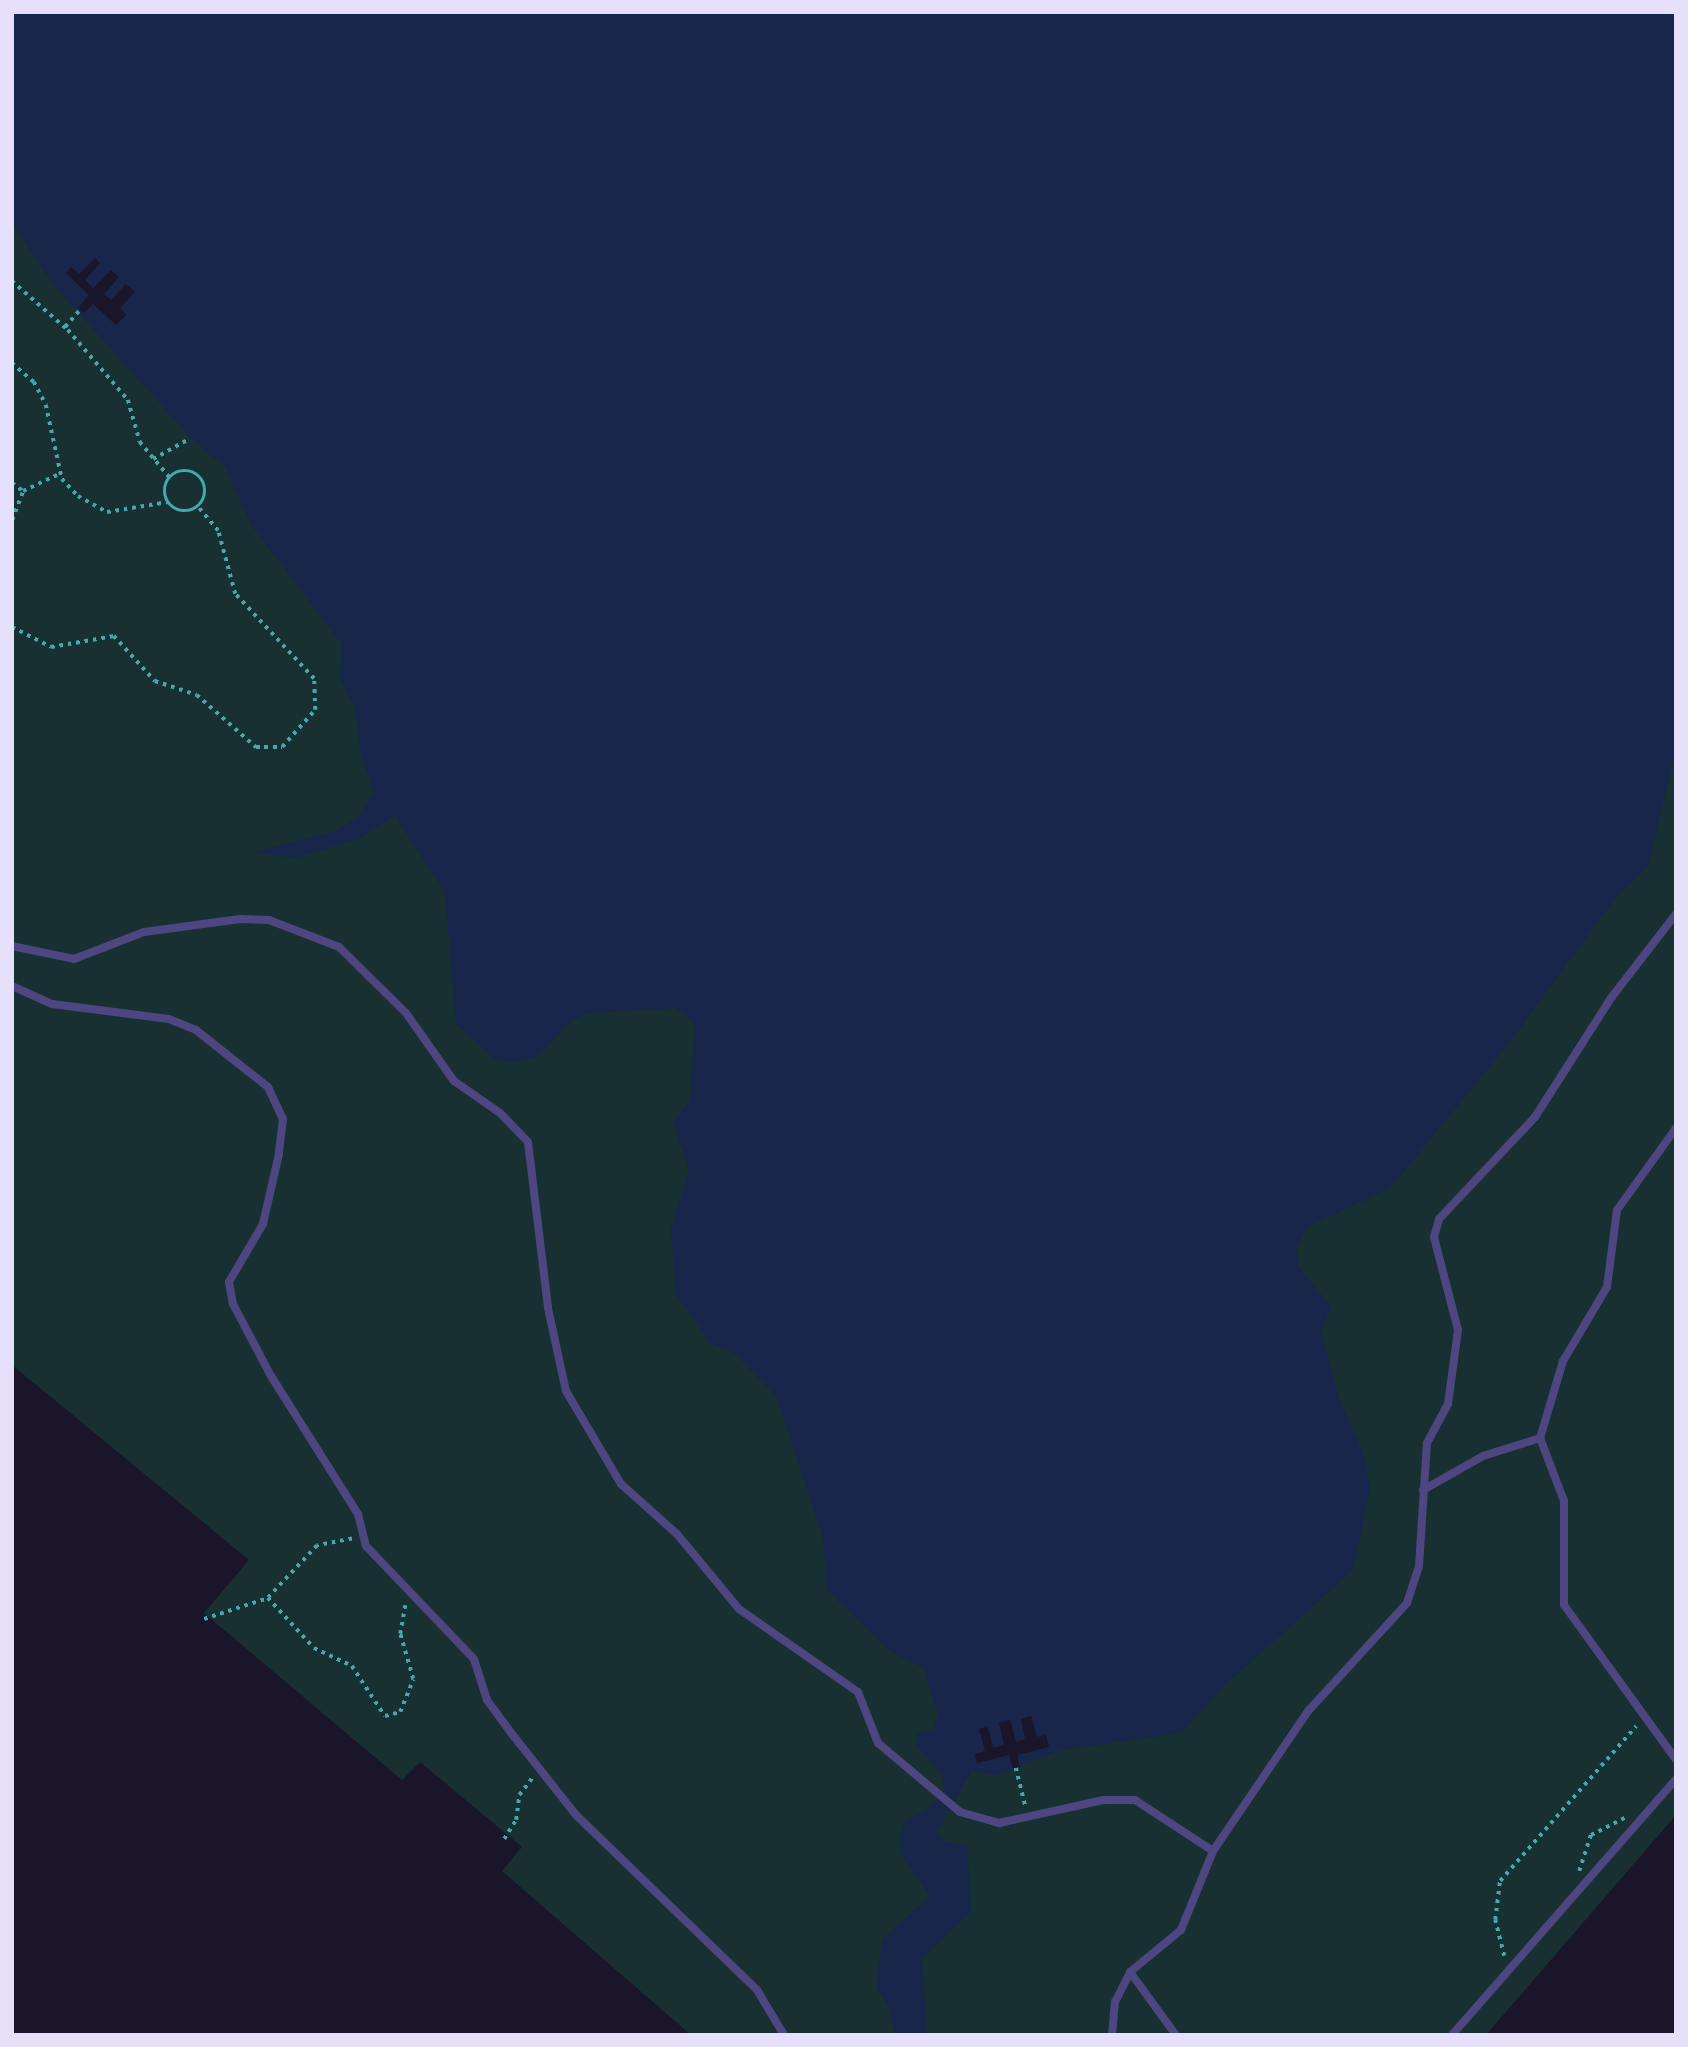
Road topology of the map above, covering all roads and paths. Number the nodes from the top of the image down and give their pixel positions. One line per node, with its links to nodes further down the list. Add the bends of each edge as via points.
1 (12, 281): 3 (path)
2 (80, 310): 3 (path)
3 (65, 327): 6 (path, via 134,410 140,442)
4 (12, 363): 7 (path, via 34,382 46,405)
5 (189, 439): 6 (path)
6 (153, 459): 8 (path)
7 (61, 473): 10 (path); 11 (path, via 78,496 107,512)
8 (170, 478): 11 (path); 12 (path, via 181,471 199,477 205,489)
9 (12, 483): 10 (path)
10 (23, 491): 13 (path)
11 (169, 502): 12 (path, via 179,510)
12 (197, 506): 14 (path, via 218,531 235,594 314,678 315,710 282,747 256,747 197,695 155,681 114,636 51,647)
13 (12, 520)
14 (12, 627)
15 (1676, 915): 20 (lane, via 1611,998 1535,1116 1439,1219 1434,1237 1458,1330 1448,1404 1427,1443)
16 (12, 946): 30 (lane, via 74,958 144,932 240,919 319,936 360,965 406,1013 454,1081 500,1112 528,1142 560,1371 621,1484 672,1528 740,1609 858,1692 878,1743 934,1792 960,1812 999,1823)
17 (12, 986): 21 (lane, via 63,1006 169,1019 196,1030 236,1056 280,1104 277,1166 263,1224 229,1282 233,1304 310,1446 358,1514)
18 (1676, 1128): 19 (lane, via 1617,1210 1607,1287 1563,1361)
19 (1540, 1438): 20 (lane, via 1483,1456); 25 (lane, via 1564,1501 1564,1605)
20 (1423, 1490): 33 (lane, via 1419,1566 1407,1603 1309,1710)
21 (366, 1546): 22 (lane); 23 (path, via 356,1539 317,1546)
22 (413, 1595): 23 (path, via 399,1621 413,1679 393,1717 377,1710 352,1667 314,1648); 27 (lane, via 474,1660 487,1700)
23 (268, 1598): 24 (path)
24 (204, 1619)
25 (1646, 1715): 26 (lane); 35 (path, via 1500,1881 1497,1940)
26 (1676, 1760)
27 (542, 1766): 32 (path, via 519,1795 516,1820); 37 (lane, via 576,1815 757,1990)
28 (1016, 1768): 30 (path)
29 (1676, 1779): 31 (lane)
30 (1028, 1817): 33 (lane, via 1104,1800 1135,1800)
31 (1637, 1820): 34 (lane); 34 (path, via 1614,1819 1591,1835 1580,1857)
32 (504, 1839)
33 (1213, 1851): 36 (lane, via 1181,1930)
34 (1585, 1882): 35 (lane)
35 (1512, 1966): 40 (lane)
36 (1130, 1972): 38 (lane, via 1115,2002); 39 (lane)
37 (784, 2035)
38 (1112, 2035)
39 (1176, 2035)
40 (1452, 2035)

